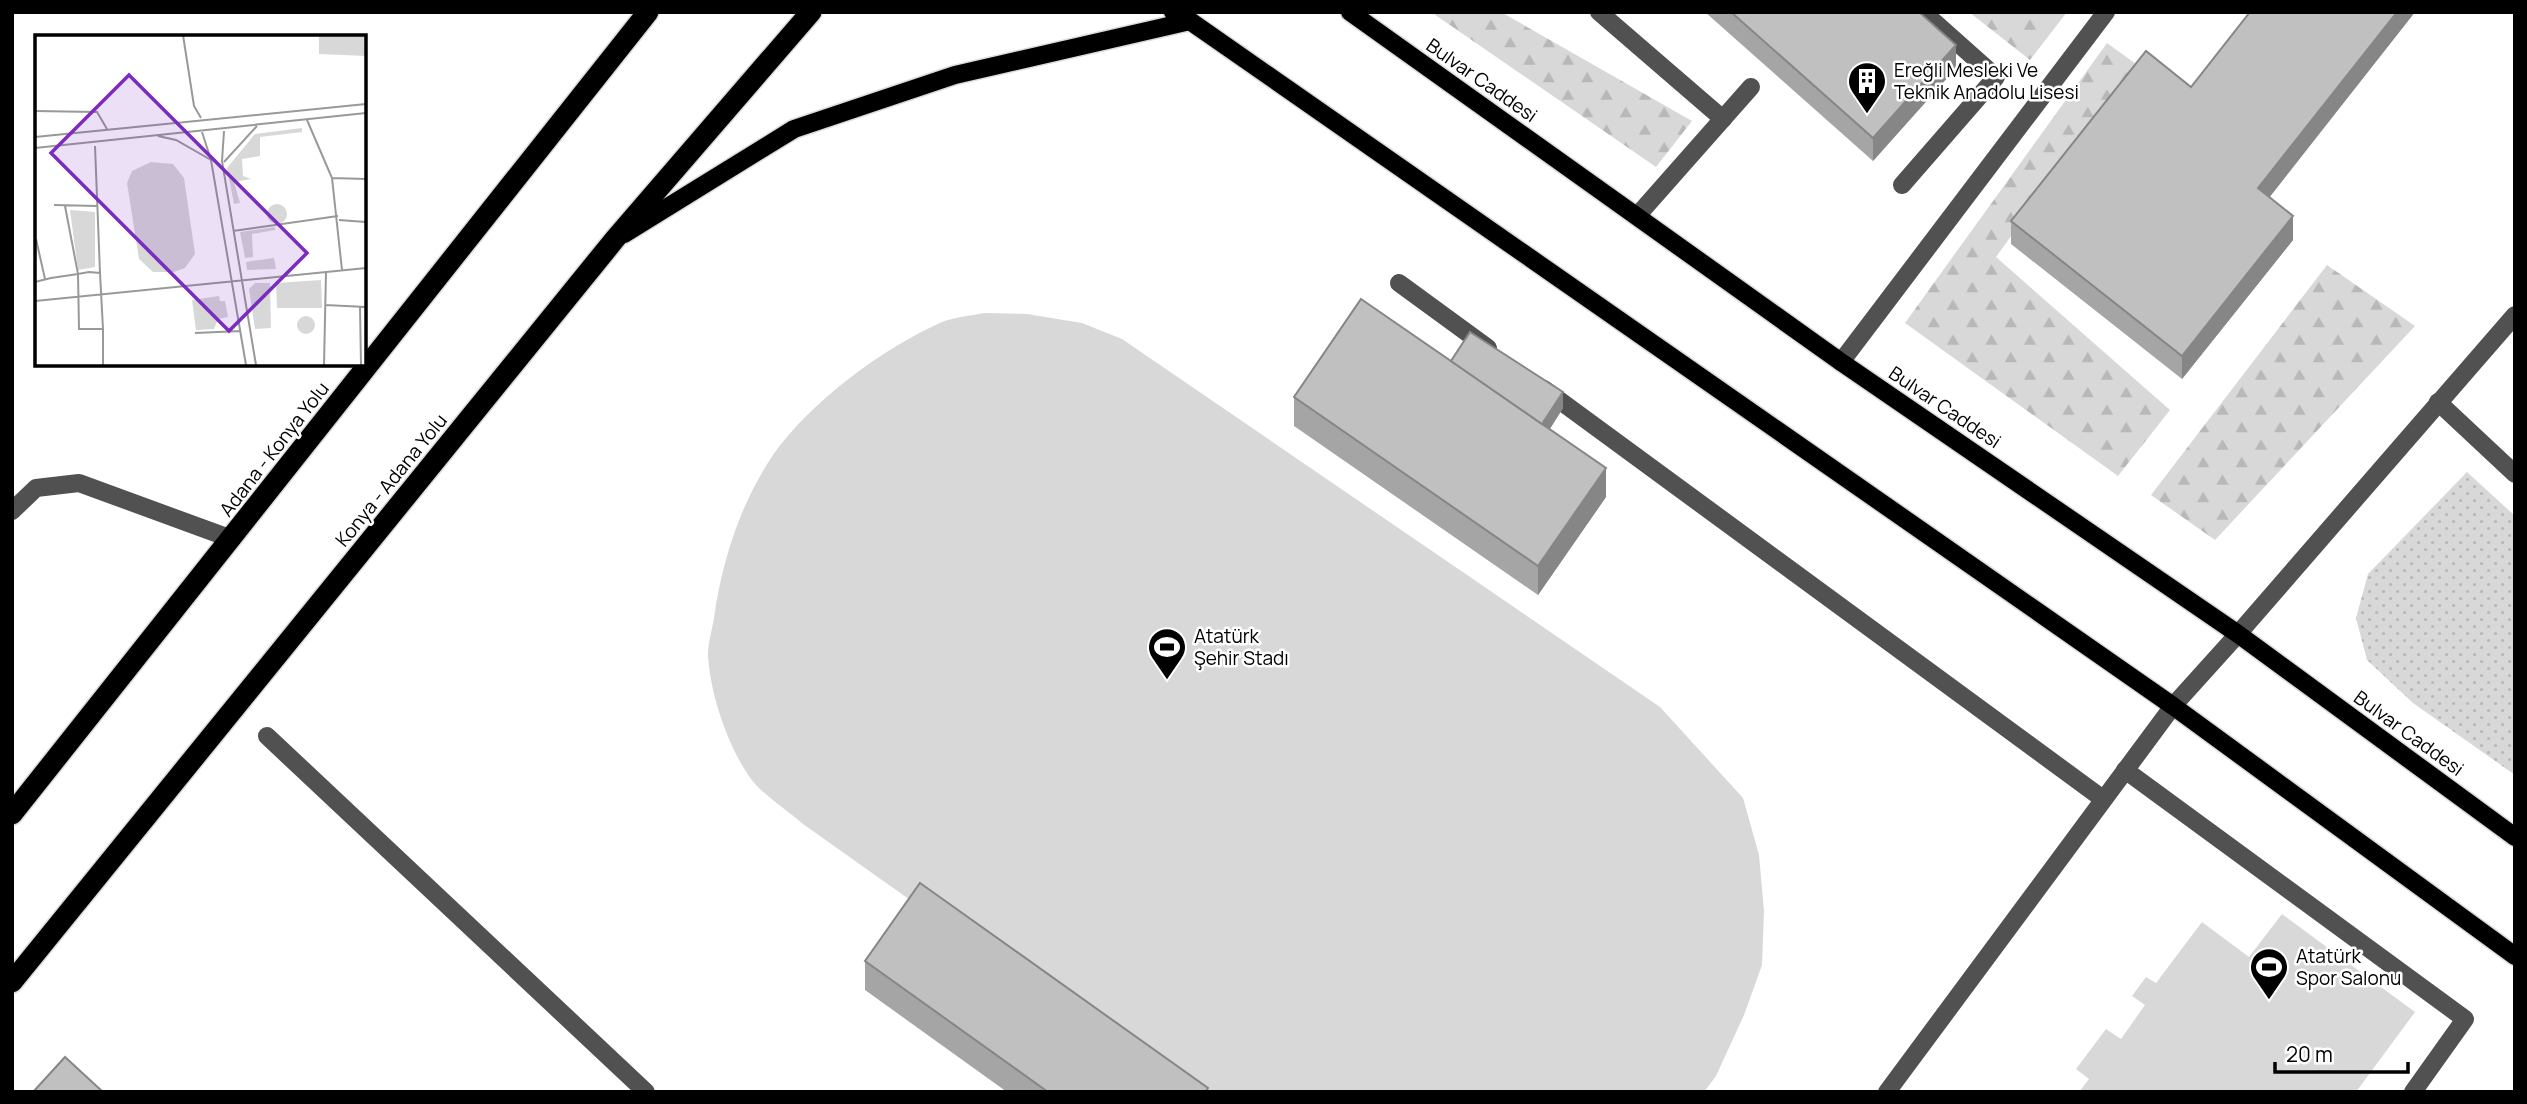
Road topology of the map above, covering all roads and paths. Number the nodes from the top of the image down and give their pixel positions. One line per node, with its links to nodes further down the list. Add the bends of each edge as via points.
1 (648, 12): 22 (highway, Adana - Konya Yolu)
2 (811, 12): 13 (highway, Konya - Adana Yolu)
3 (1173, 12): 8 (main road)
4 (1350, 12): 12 (main road, Bulvar Caddesi)
5 (1600, 12): 10 (street)
6 (1923, 12): 11 (street, via 1996,76)
7 (2106, 12): 17 (street)
8 (1190, 21): 13 (main road, via 955,75 794,129); 24 (main road)
9 (1751, 87): 10 (street)
10 (1723, 119): 12 (street)
11 (1902, 185)
12 (1637, 216): 17 (main road, Bulvar Caddesi)
13 (615, 239): 31 (highway, Konya - Adana Yolu)
14 (1399, 283): 16 (street)
15 (2515, 315): 19 (street)
16 (1500, 357)
17 (1842, 362): 23 (main road, Bulvar Caddesi)
18 (1534, 381): 27 (street)
19 (2438, 402): 20 (street); 23 (street)
20 (2515, 474)
21 (12, 511): 22 (street, via 36,488 79,483)
22 (232, 539): 28 (highway, Adana - Konya Yolu)
23 (2238, 634): 24 (street); 29 (main road, Bulvar Caddesi)
24 (2173, 706): 26 (street); 30 (main road)
25 (267, 736): 32 (street)
26 (2125, 770): 27 (street); 34 (street, via 2465,1019)
27 (2103, 799): 33 (street)
28 (12, 814)
29 (2515, 837)
30 (2515, 956)
31 (12, 982)
32 (646, 1092)
33 (1887, 1092)
34 (2413, 1092)

